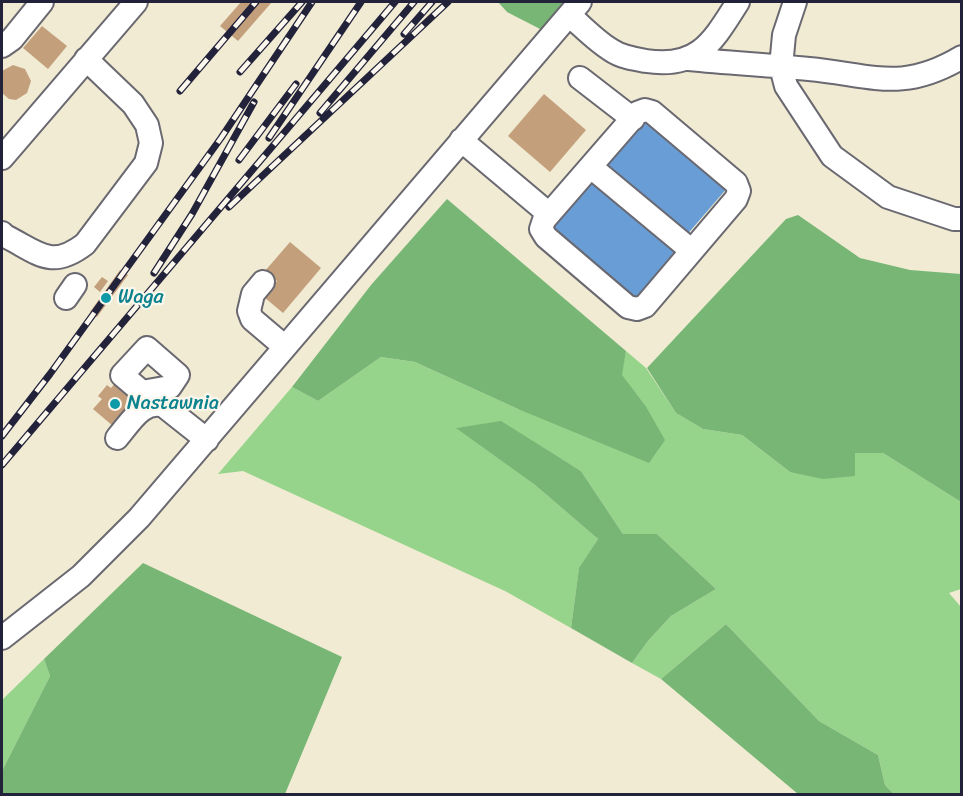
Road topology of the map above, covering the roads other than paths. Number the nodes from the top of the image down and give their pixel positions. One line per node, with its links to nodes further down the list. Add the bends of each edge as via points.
1 (42, 2): 6 (lane)
2 (135, 2): 8 (lane)
3 (738, 2): 9 (lane, via 715,38)
4 (795, 2): 10 (lane, via 784,34)
5 (574, 8): 9 (lane, via 611,50 626,57 658,63); 13 (lane)
6 (2, 46)
7 (962, 57): 10 (lane, via 916,78 892,80)
8 (86, 59): 14 (lane); 18 (lane, via 133,104 147,125 151,143 146,163 74,253 51,259)
9 (689, 59): 10 (lane)
10 (781, 67): 17 (lane, via 786,86 832,156 888,197)
11 (580, 78): 12 (lane)
12 (633, 119): 15 (lane); 19 (lane, via 641,111 652,112 738,186 736,199)
13 (461, 140): 16 (lane); 21 (lane)
14 (6, 144)
15 (591, 167): 16 (lane); 19 (lane)
16 (549, 214): 19 (lane, via 542,224 542,233 633,309 645,306)
17 (962, 219)
18 (2, 233)
19 (692, 251)
20 (263, 282): 21 (lane, via 253,294 249,311 252,319)
21 (285, 347): 23 (lane)
22 (117, 438): 23 (lane, via 156,396)
23 (207, 440): 24 (lane, via 104,555)
24 (2, 638)

